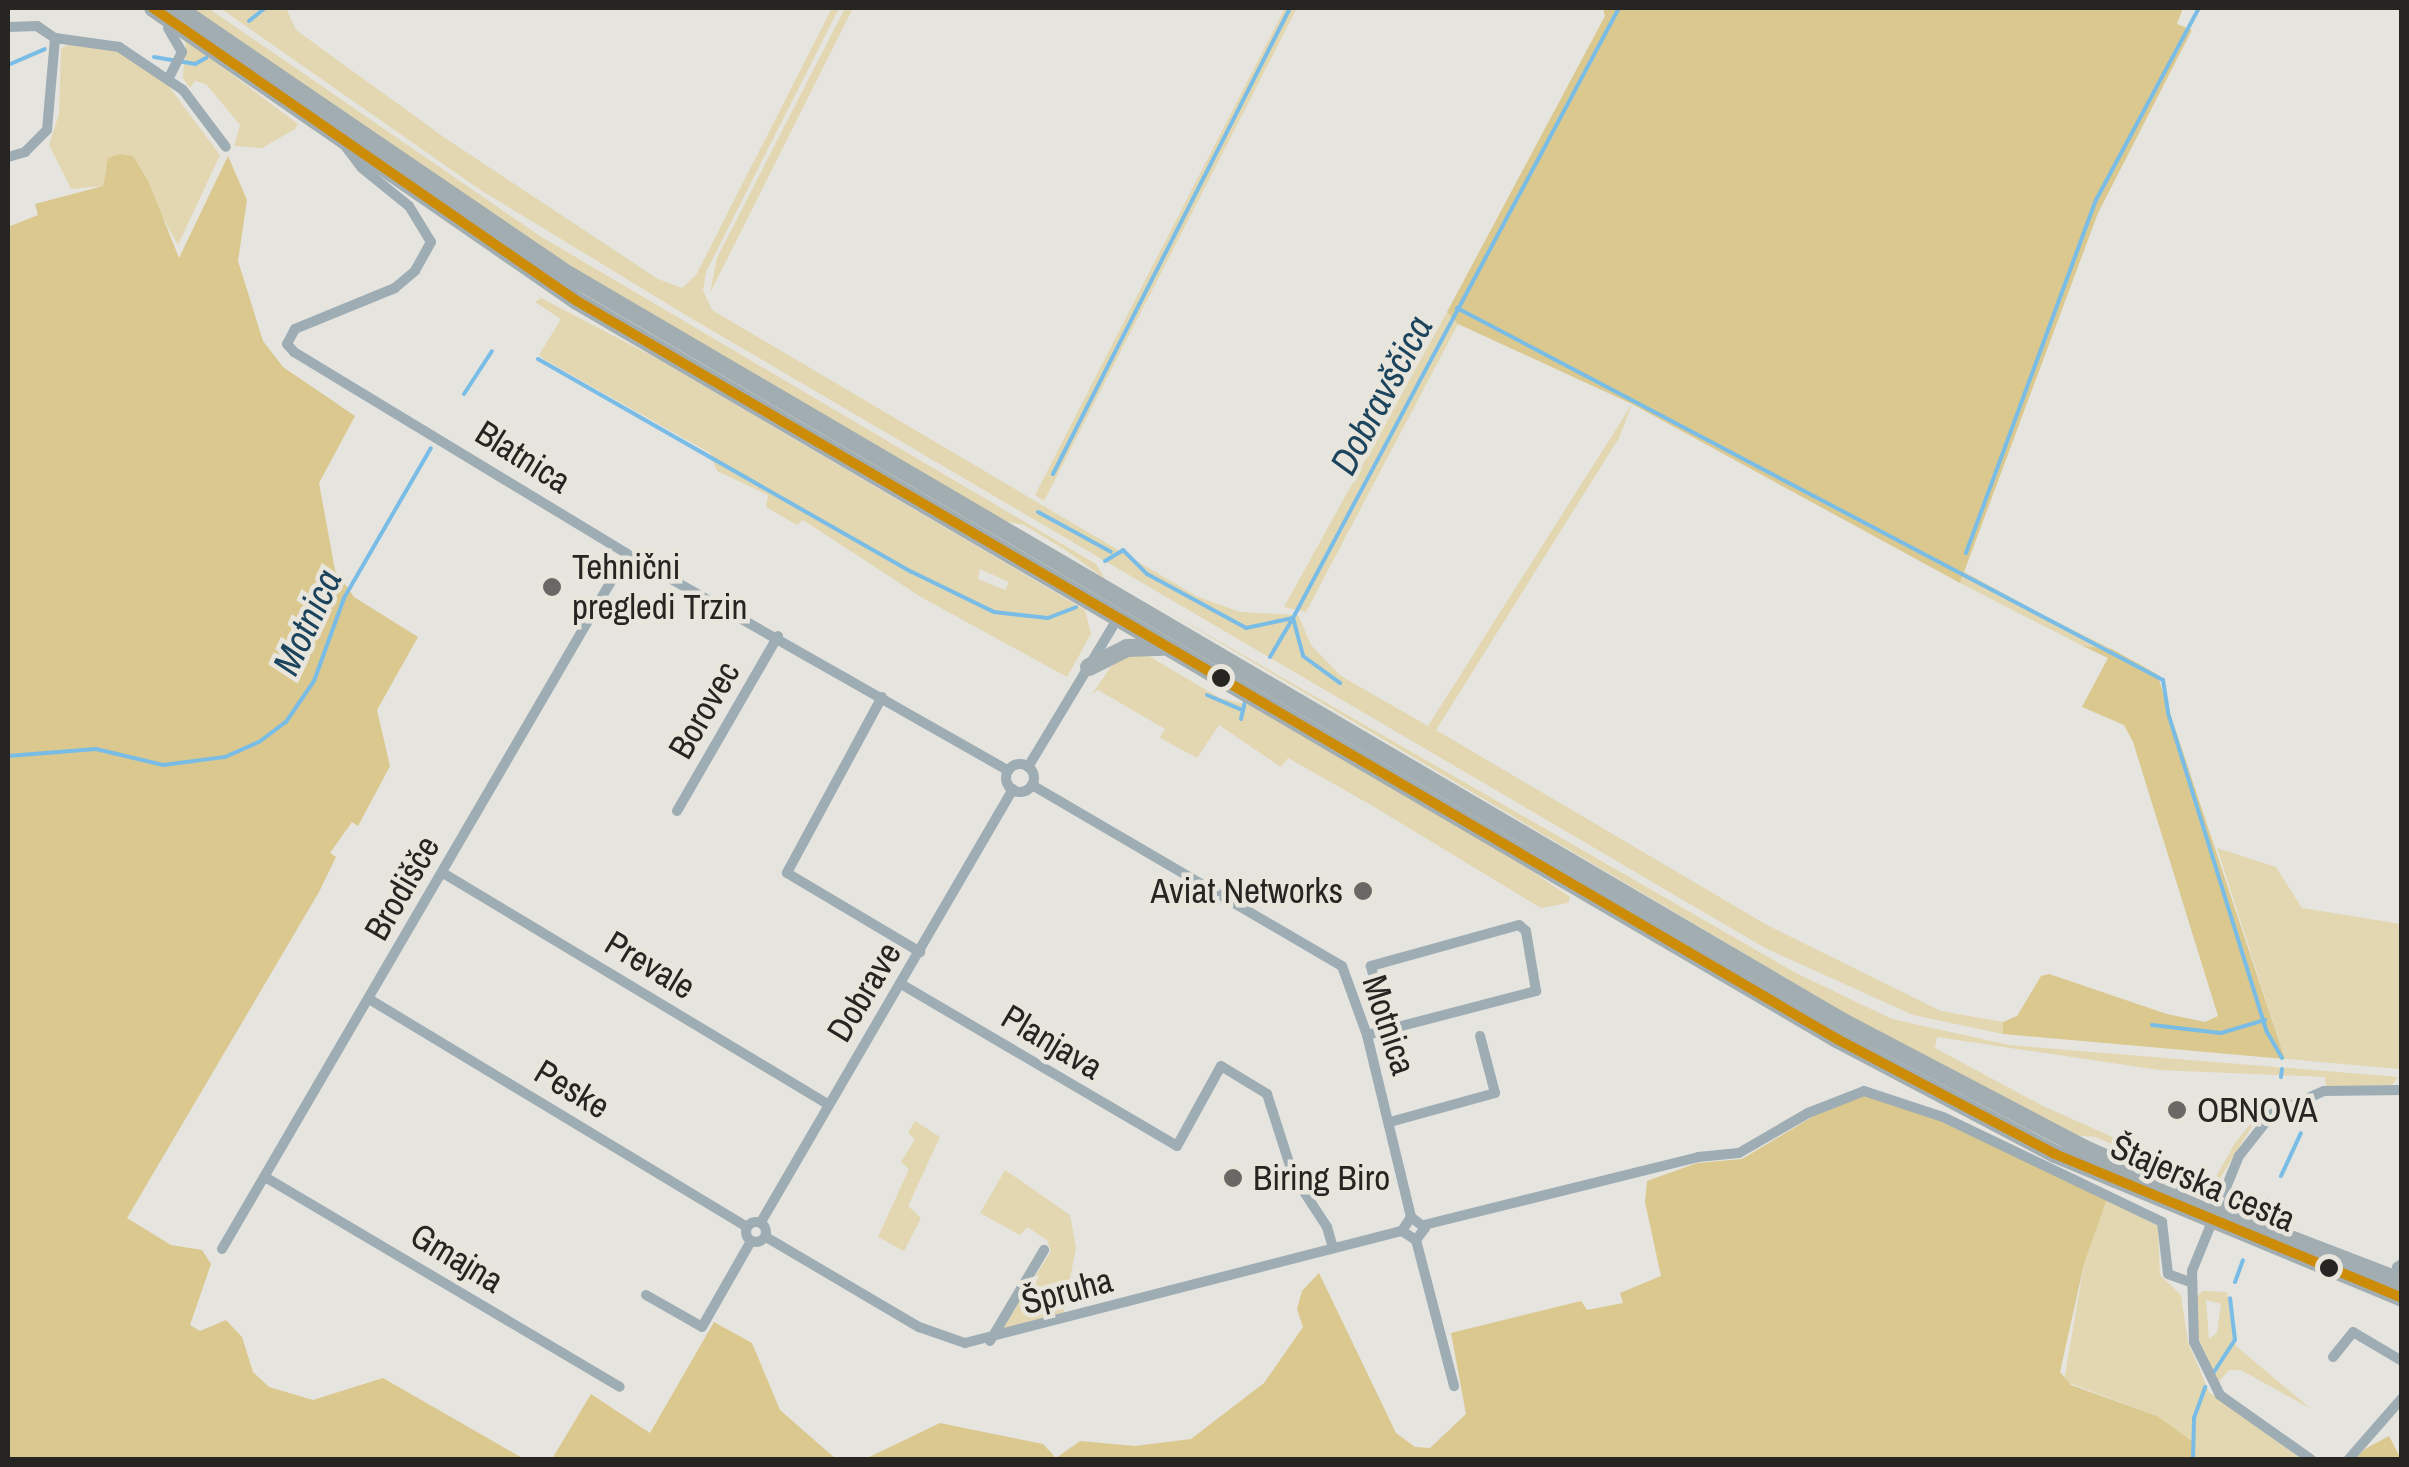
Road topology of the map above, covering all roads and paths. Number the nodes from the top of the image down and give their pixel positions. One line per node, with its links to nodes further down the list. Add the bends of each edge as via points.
1 (140, 8): 6 (street, via 178,35 182,52)
2 (152, 8): 7 (main road)
3 (177, 8): 11 (main road, via 530,250)
4 (8, 27): 5 (street, via 37,26)
5 (55, 38): 6 (street, via 119,47); 9 (street, via 47,130 26,152)
6 (173, 73): 8 (street)
7 (346, 146): 10 (street, Blatnica, via 362,168 410,206 431,242 415,271 395,288 295,329 287,344); 11 (main road, via 577,301)
8 (226, 147)
9 (8, 156)
10 (626, 554): 12 (street, Blatnica); 21 (street, Brodišče)
11 (1122, 611): 13 (main road); 14 (street); 30 (main road)
12 (778, 636): 15 (street, Blatnica); 20 (street, Borovec)
13 (1166, 647): 14 (main road, via 1135,646); 30 (main road)
14 (1089, 667): 16 (street)
15 (882, 697): 17 (street, Blatnica); 22 (street, via 787,873)
16 (1028, 767): 17 (street); 18 (street)
17 (1008, 770): 19 (street)
18 (1032, 784): 19 (street); 26 (street, Motnica, via 1342,966)
19 (1013, 790): 22 (street, Dobrave)
20 (676, 811)
21 (443, 873): 24 (street, Brodišče); 29 (street, Prevale)
22 (920, 952): 23 (street, Dobrave)
23 (901, 984): 29 (street, Dobrave); 42 (street, Planjava, via 1177,1146 1220,1066 1267,1094 1292,1175 1328,1228)
24 (369, 999): 32 (street, Brodišče); 37 (street, Peske)
25 (1386, 1029): 25 (street, via 1536,991 1526,931 1519,926 1370,966); 26 (street)
26 (1367, 1035): 31 (street, Motnica)
27 (1480, 1036): 31 (street, via 1496,1093)
28 (2402, 1090): 33 (street, via 2324,1091 2272,1114 2239,1156)
29 (829, 1105): 35 (street, Dobrave)
30 (1986, 1110): 33 (main road, Štajerska cesta)
31 (1390, 1122): 34 (street, Motnica)
32 (266, 1177): 43 (street, Brodišče); 53 (street, Gmajna)
33 (2212, 1215): 45 (street); 46 (main road, Štajerska cesta); 48 (main road, Štajerska cesta)
34 (1411, 1217): 36 (street); 38 (street)
35 (762, 1222): 37 (street); 39 (street)
36 (1424, 1224): 40 (street); 45 (street, via 1739,1154 1808,1113 1864,1091 1943,1118 2162,1222 2168,1274)
37 (747, 1226): 41 (street)
38 (1402, 1231): 40 (street); 42 (street, Špruha)
39 (766, 1237): 41 (street); 49 (street, Špruha, via 942,1339)
40 (1416, 1240): 52 (street)
41 (751, 1241): 47 (street, via 702,1327)
42 (1333, 1248): 49 (street, Špruha)
43 (222, 1249)
44 (1044, 1250): 49 (street)
45 (2190, 1282): 55 (street, via 2194,1342 2220,1395)
46 (2402, 1282)
47 (646, 1294)
48 (2402, 1298)
49 (990, 1341)
50 (2333, 1357): 51 (street, via 2353,1332)
51 (2402, 1361)
52 (1454, 1386)
53 (620, 1387)
54 (2402, 1398): 56 (street)
55 (2312, 1460)
56 (2348, 1460)

